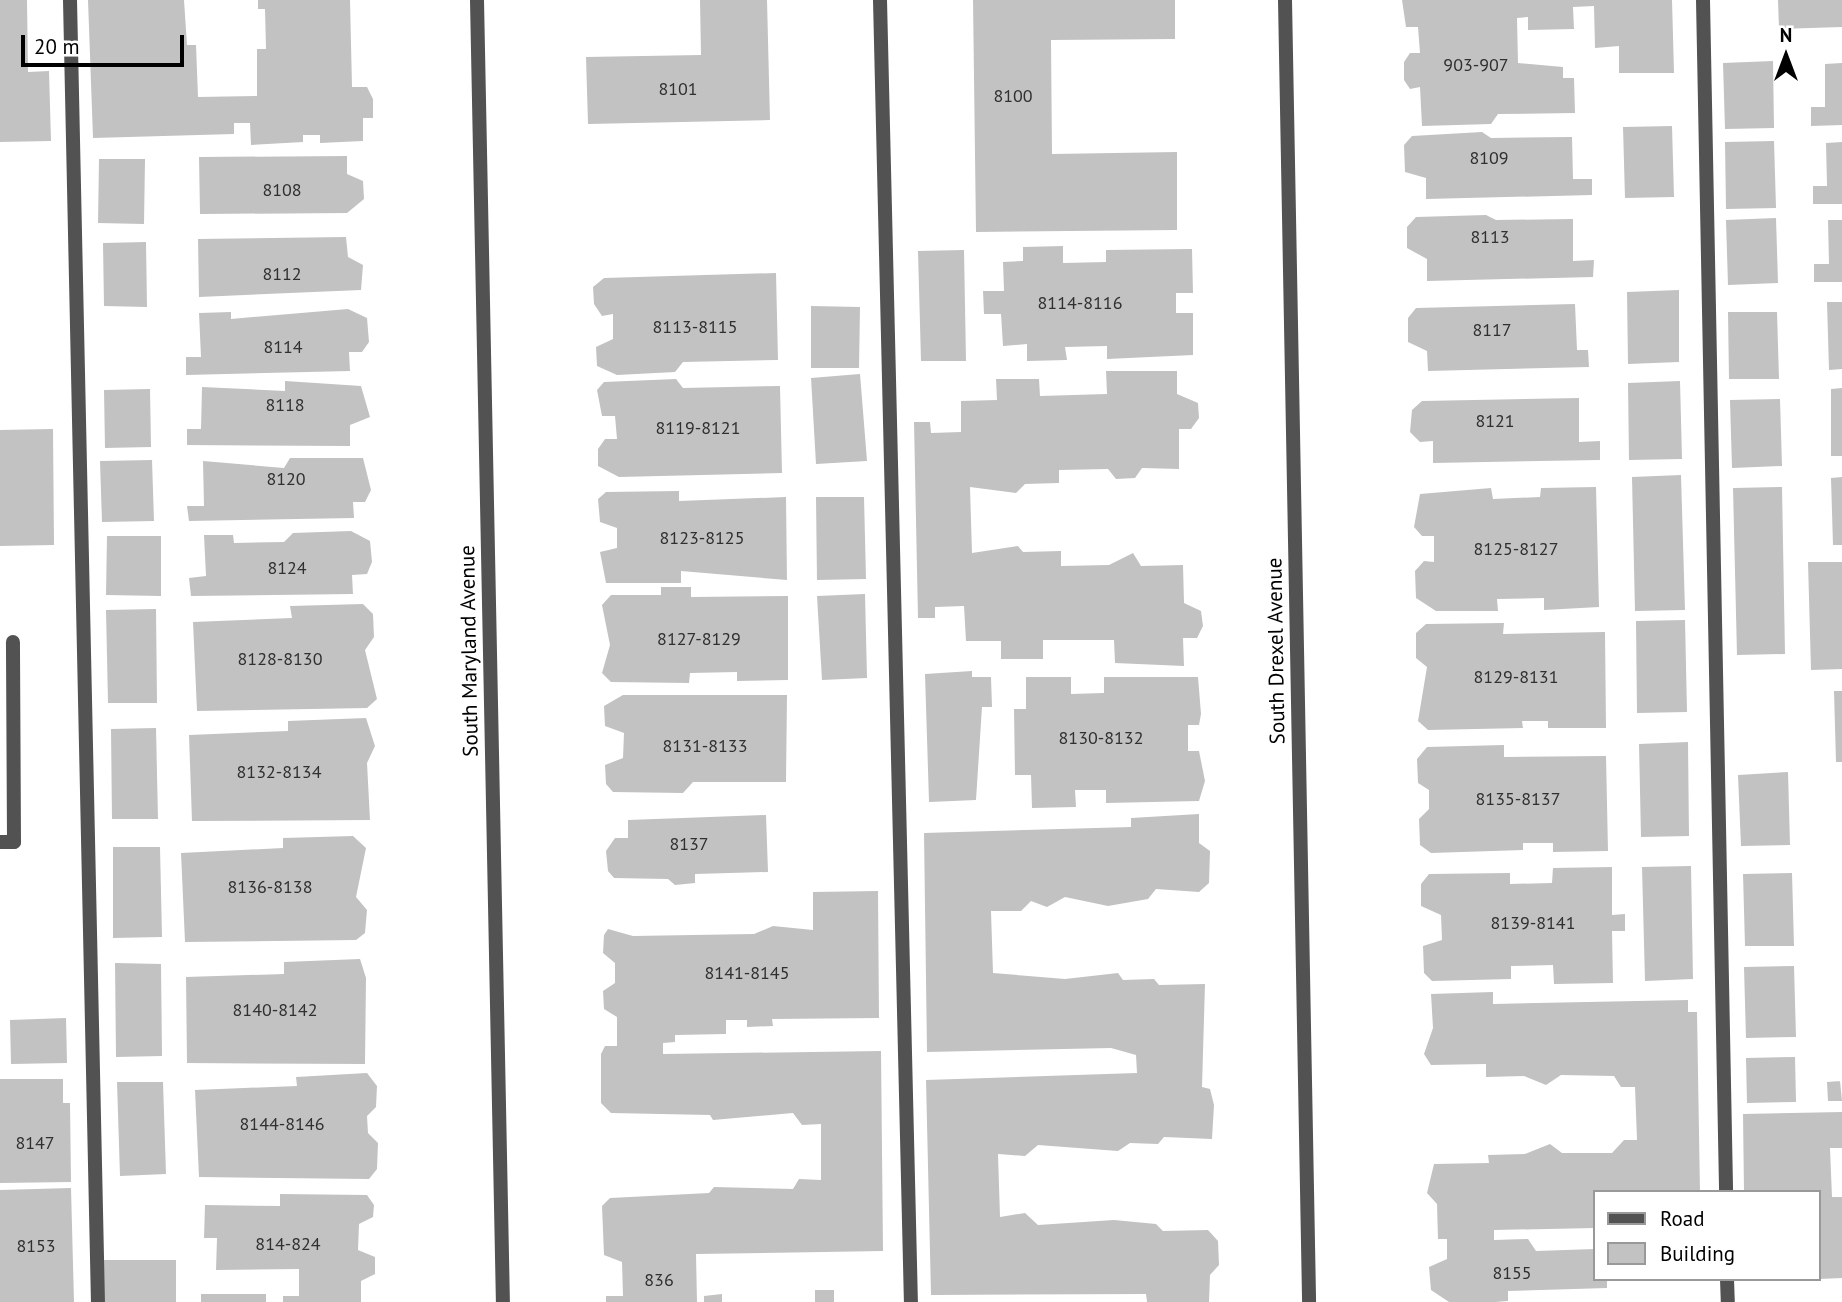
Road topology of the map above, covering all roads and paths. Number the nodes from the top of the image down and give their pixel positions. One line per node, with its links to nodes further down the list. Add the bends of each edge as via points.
1 (69, 0): 10 (street)
2 (477, 0): 11 (street, South Maryland Avenue)
3 (880, 0): 12 (street)
4 (1285, 0): 13 (street, South Drexel Avenue)
5 (1703, 0): 8 (street)
6 (13, 642): 7 (street, via 14,842)
7 (0, 842)
8 (1726, 1190)
9 (1727, 1281): 14 (street)
10 (98, 1302)
11 (503, 1302)
12 (911, 1302)
13 (1309, 1302)
14 (1728, 1302)

